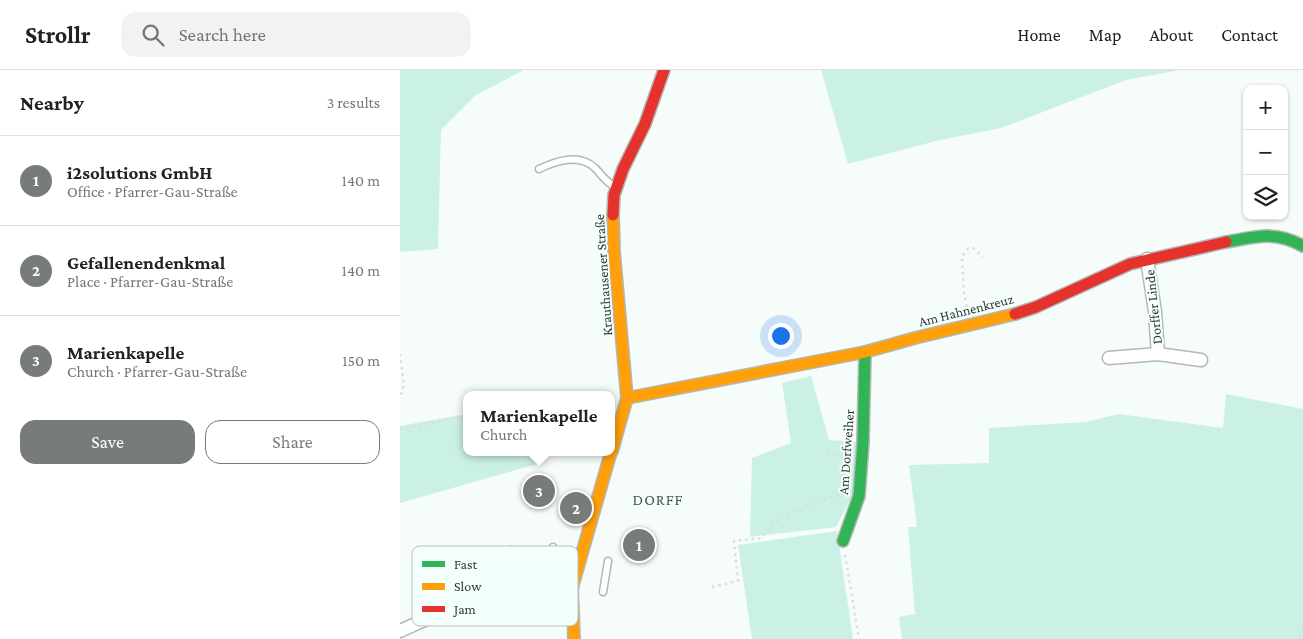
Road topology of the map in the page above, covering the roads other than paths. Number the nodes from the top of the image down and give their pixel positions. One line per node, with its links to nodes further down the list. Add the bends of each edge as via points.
1 (664, 70): 3 (street, Krauthausener Straße)
2 (539, 169): 3 (lane, via 559,160 579,161 594,166 604,179)
3 (617, 187): 10 (street, Krauthausener Straße, via 614,195 614,252)
4 (1303, 246): 5 (street, Am Hahnenkreuz, via 1271,235)
5 (1147, 259): 6 (street, Am Hahnenkreuz, via 1004,318); 7 (street, Dorffer Linde, via 1156,312)
6 (865, 352): 10 (street, Am Hahnenkreuz); 13 (street, Am Dorfweiher, via 859,496)
7 (1158, 354): 8 (street, Dorffer Linde); 9 (street, Dorffer Linde)
8 (1109, 358)
9 (1200, 360)
10 (627, 398): 11 (street)
11 (615, 438)
12 (610, 456): 15 (street)
13 (843, 541)
14 (608, 561): 16 (lane)
15 (578, 567)
16 (603, 592)
17 (412, 626): 19 (street)
18 (573, 626): 20 (street)
19 (400, 631)
20 (574, 639)

